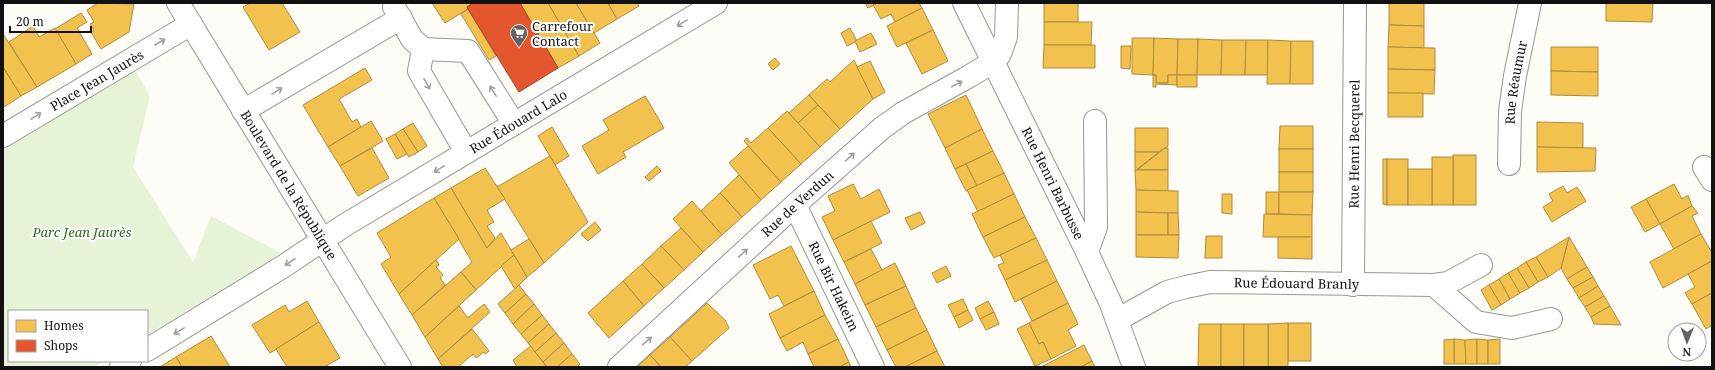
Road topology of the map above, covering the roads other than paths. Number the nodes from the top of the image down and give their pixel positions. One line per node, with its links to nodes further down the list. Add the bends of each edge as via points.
1 (178, 3): 7 (street, Boulevard de la République)
2 (716, 3): 12 (street, Rue Édouard Lalo, one-way to 12)
3 (964, 3): 9 (street, Rue Henri Barbusse)
4 (1007, 3): 9 (street, via 1006,37 1000,54)
5 (1355, 3): 20 (street, Rue Henri Becquerel)
6 (1530, 3): 15 (street, Rue Réaumur, via 1510,111)
7 (191, 24): 10 (street, Boulevard de la République); 13 (street, Place Jean Jaurès, one-way to 7)
8 (423, 49): 10 (street, one-way to 8, via 397,12 412,39); 12 (street, one-way to 8, via 468,51); 14 (street, one-way to 14, via 419,72)
9 (993, 62): 16 (street, Rue de Verdun, one-way to 9, via 902,113); 18 (street, Rue Henri Barbusse)
10 (243, 111): 17 (street, Boulevard de la République)
11 (1095, 121): 18 (street, via 1096,227)
12 (514, 124): 14 (street, Rue Édouard Lalo)
13 (3, 136)
14 (466, 152): 17 (street, Rue Édouard Lalo, one-way to 17)
15 (1509, 164)
16 (795, 205): 26 (street, Rue de Verdun, one-way to 16); 27 (street, Rue Bir Hakeim)
17 (322, 240): 24 (street, one-way to 24); 25 (street, Boulevard de la République)
18 (1087, 252): 23 (street, Rue Henri Barbusse)
19 (1481, 265): 21 (street, Rue Édouard Branly, via 1448,283)
20 (1353, 284): 21 (street, Rue Édouard Branly); 23 (street, Rue Édouard Branly, via 1210,282 1167,292)
21 (1434, 286): 22 (street, via 1476,322 1512,328)
22 (1551, 319)
23 (1117, 320): 28 (street, Rue Henri Barbusse)
24 (148, 349)
25 (400, 367)
26 (619, 367)
27 (873, 367)
28 (1134, 367)

